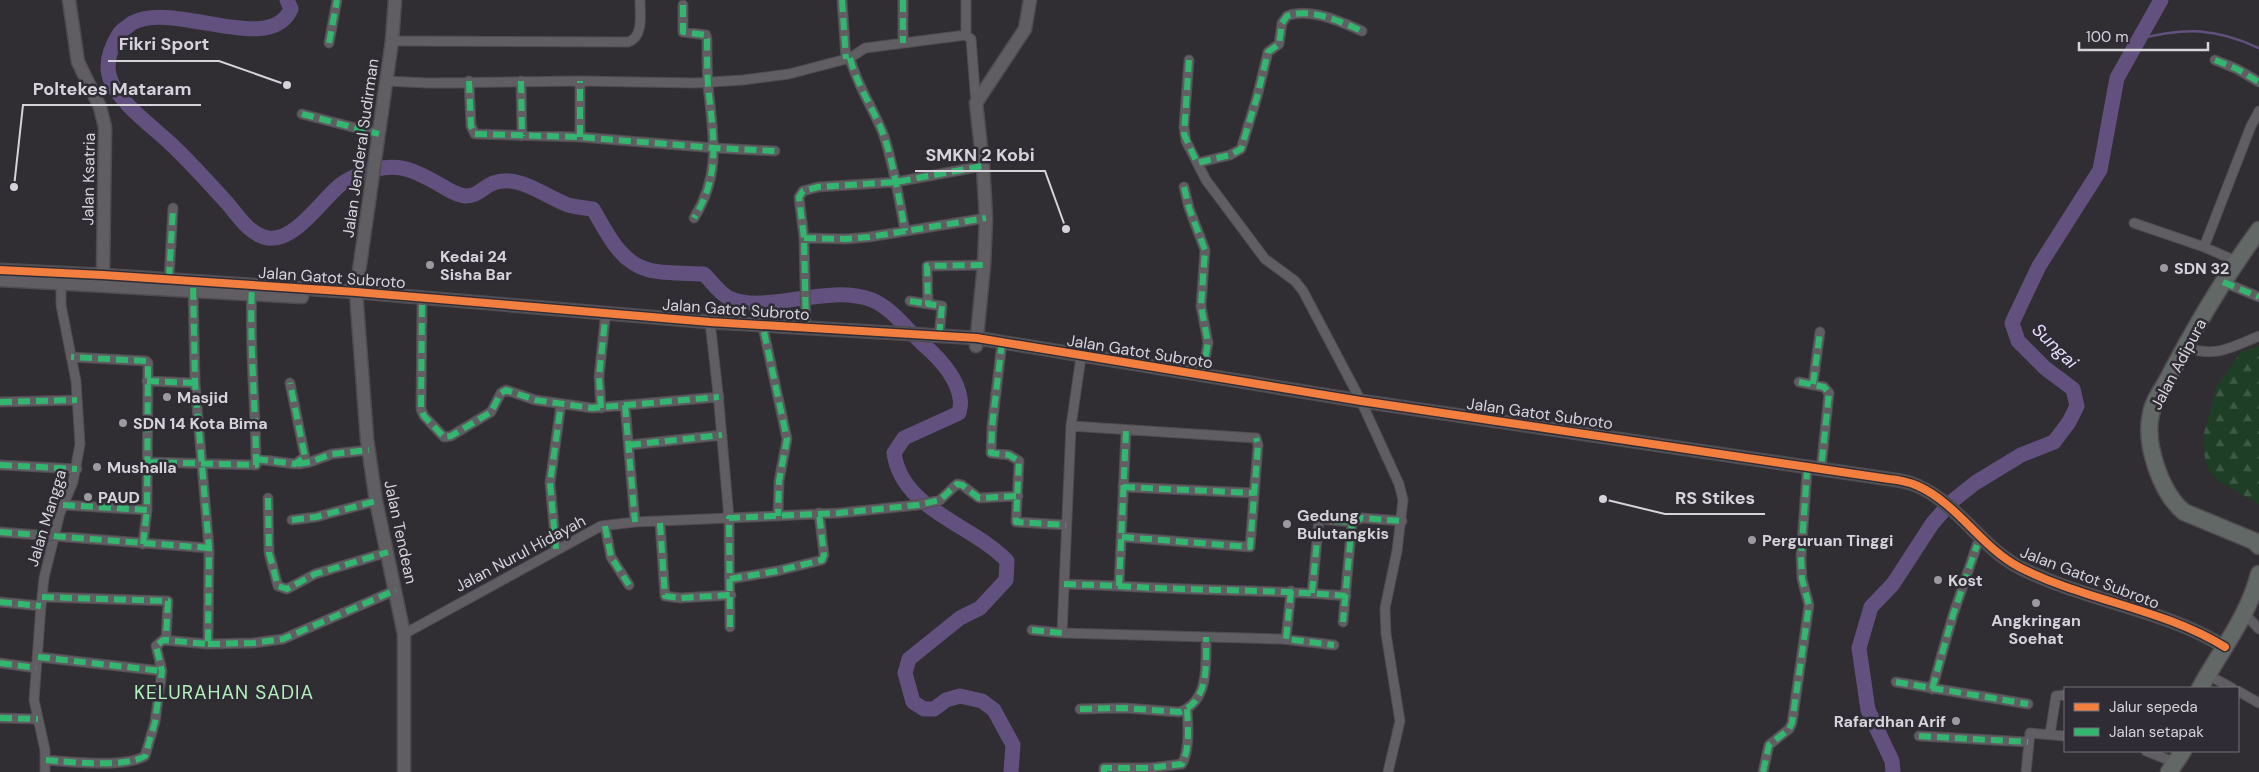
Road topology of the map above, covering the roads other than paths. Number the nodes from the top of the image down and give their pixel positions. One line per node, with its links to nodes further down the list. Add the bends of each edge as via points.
1 (69, 0): 47 (street, Jalan Ksatria, via 78,62 100,107 105,127)
2 (337, 0): 13 (street)
3 (395, 0): 12 (street, Jalan Jenderal Sudirman)
4 (640, 0): 12 (street, via 638,34 628,42)
5 (842, 0): 15 (street)
6 (903, 0): 14 (street)
7 (966, 0): 11 (street)
8 (1030, 0): 24 (street, via 1025,29)
9 (683, 5): 22 (street, via 683,32 706,35)
10 (1362, 31): 32 (street, via 1315,15 1286,16 1279,44 1268,52 1240,148 1230,155)
11 (966, 35): 14 (street); 24 (street, via 971,39)
12 (392, 41): 18 (street, Jalan Jenderal Sudirman)
13 (329, 43)
14 (903, 43): 15 (street, via 865,48)
15 (848, 58): 22 (street, via 789,74); 34 (street, via 884,136)
16 (1189, 60): 32 (street, via 1184,134)
17 (2215, 60): 23 (street)
18 (386, 80): 19 (street); 27 (street, Jalan Jenderal Sudirman)
19 (469, 81): 20 (street); 28 (street, via 473,133)
20 (521, 81): 21 (street); 28 (street)
21 (580, 81): 22 (street); 29 (street)
22 (708, 82): 30 (street)
23 (2259, 82)
24 (976, 103): 33 (street)
25 (2259, 111): 43 (street)
26 (302, 114): 27 (street)
27 (379, 134): 54 (street, Jalan Jenderal Sudirman)
28 (522, 136): 29 (street)
29 (580, 137): 30 (street)
30 (714, 148): 31 (street); 37 (street, via 710,187)
31 (775, 151)
32 (1197, 163): 83 (street, via 1265,259 1303,291)
33 (983, 166): 34 (street); 38 (street)
34 (896, 182): 41 (street); 42 (street, via 818,187 803,191 798,197)
35 (1184, 186): 73 (street, via 1205,250 1202,306 1208,343)
36 (173, 208): 49 (street)
37 (694, 218)
38 (986, 218): 41 (street); 45 (street)
39 (2134, 223): 43 (street)
40 (2259, 230): 44 (highway, Jalan Adipura)
41 (905, 231): 42 (street, via 846,239)
42 (804, 238): 61 (street)
43 (2204, 247): 44 (street)
44 (2236, 261): 51 (highway, Jalan Adipura)
45 (984, 265): 57 (street, via 927,266); 68 (street)
46 (0, 270): 48 (street, Jalan Gatot Subroto)
47 (103, 275): 48 (street, Jalan Gatot Subroto); 49 (street, Jalan Gatot Subroto)
48 (62, 278): 50 (street, Jalan Gatot Subroto); 52 (street, Jalan Gatot Subroto); 71 (street, Jalan Mangga, via 64,325)
49 (169, 279): 52 (street, Jalan Gatot Subroto)
50 (0, 280)
51 (2223, 282): 55 (street); 70 (highway, Jalan Adipura)
52 (193, 286): 53 (street, Jalan Gatot Subroto); 75 (street)
53 (252, 290): 54 (street, Jalan Gatot Subroto); 91 (street)
54 (356, 296): 58 (street, Jalan Gatot Subroto); 59 (street, Jalan Gatot Subroto); 90 (street, Jalan Tendean)
55 (2259, 297)
56 (910, 301): 57 (street)
57 (928, 304): 67 (street, via 942,306)
58 (422, 305): 59 (street, Jalan Gatot Subroto); 82 (street, via 421,409 442,436 451,436 491,412 504,390)
59 (558, 313): 60 (street, Jalan Gatot Subroto); 62 (street, Jalan Gatot Subroto)
60 (605, 320): 62 (street, Jalan Gatot Subroto); 85 (street, via 599,377)
61 (806, 323): 62 (street, Jalan Gatot Subroto); 65 (street, Jalan Gatot Subroto)
62 (710, 325): 63 (street, Jalan Gatot Subroto); 79 (street)
63 (764, 332): 65 (street, Jalan Gatot Subroto); 108 (street, via 787,439 779,481)
64 (1820, 332): 78 (street)
65 (912, 336): 67 (street, Jalan Gatot Subroto)
66 (2259, 336): 70 (street, via 2212,353)
67 (936, 338): 68 (street, Jalan Gatot Subroto)
68 (977, 342): 69 (street, Jalan Gatot Subroto)
69 (1001, 346): 72 (street, Jalan Gatot Subroto); 101 (street, via 990,448 994,455 1009,455 1019,460)
70 (2184, 347): 123 (highway, Jalan Adipura, via 2151,413 2151,443 2159,475 2184,512)
71 (71, 357): 74 (street, via 146,361); 80 (street, Jalan Mangga)
72 (1081, 359): 73 (street, Jalan Gatot Subroto); 83 (street, Jalan Gatot Subroto); 86 (street)
73 (1202, 375): 83 (street, Jalan Gatot Subroto)
74 (147, 381): 75 (street); 92 (street)
75 (195, 382): 93 (street)
76 (1799, 382): 78 (street)
77 (290, 383): 94 (street, via 305,455)
78 (1813, 384): 97 (street, via 1824,387 1829,394)
79 (719, 397): 84 (street); 88 (street)
80 (77, 400): 81 (street); 96 (street, Jalan Mangga, via 80,444)
81 (0, 402)
82 (561, 404): 85 (street); 125 (street, via 550,483)
83 (1362, 404): 97 (street, Jalan Gatot Subroto); 98 (street, Jalan Gatot Subroto); 111 (street, via 1399,484 1403,500)
84 (625, 405): 85 (street); 89 (street)
85 (600, 408)
86 (1071, 426): 87 (street); 116 (street)
87 (1126, 431): 99 (street); 100 (street, via 1256,438)
88 (722, 435): 89 (street); 109 (street)
89 (629, 445): 112 (street)
90 (369, 450): 94 (street, via 332,454); 104 (street, Jalan Tendean)
91 (256, 459): 93 (street, via 256,465); 94 (street)
92 (148, 462): 93 (street); 106 (street)
93 (202, 463): 124 (street)
94 (295, 464)
95 (0, 465): 96 (street)
96 (77, 469): 105 (street, Jalan Mangga)
97 (1820, 469): 103 (street, Jalan Gatot Subroto, via 1902,481 1917,485)
98 (1807, 472): 103 (street, Jalan Gatot Subroto, via 1904,488); 180 (street, via 1802,579 1809,605 1802,662 1792,723 1769,746)
99 (1123, 487): 100 (street); 120 (street)
100 (1254, 493): 120 (street, via 1250,547)
101 (1018, 496): 107 (street, Jalan Nurul Hidayah, via 979,498 957,484 940,500 884,510); 116 (street, via 1016,522)
102 (268, 498): 126 (street, via 269,553 278,586 282,589 314,574)
103 (1932, 498): 115 (street, Jalan Gatot Subroto)
104 (376, 501): 110 (street); 126 (street, Jalan Tendean)
105 (63, 505): 106 (street); 119 (street, Jalan Mangga)
106 (146, 510): 121 (street)
107 (819, 513): 108 (street, Jalan Nurul Hidayah); 128 (street, via 822,560 778,572)
108 (778, 516): 109 (street, Jalan Nurul Hidayah)
109 (729, 518): 113 (street, Jalan Nurul Hidayah); 128 (street)
110 (292, 520)
111 (1402, 521): 114 (street, via 1362,518); 179 (street, via 1385,608 1400,721)
112 (635, 522): 113 (street, Jalan Nurul Hidayah); 117 (street, Jalan Nurul Hidayah)
113 (660, 522): 135 (street, via 665,596)
114 (1352, 522): 134 (street, via 1319,519); 137 (street)
115 (1960, 523): 122 (street, Jalan Gatot Subroto); 136 (street, Jalan Gatot Subroto, via 2006,559)
116 (1066, 525): 129 (street)
117 (605, 526): 125 (street, Jalan Nurul Hidayah); 130 (street, via 614,565)
118 (0, 532): 119 (street)
119 (55, 537): 121 (street); 139 (street, Jalan Mangga)
120 (1122, 537): 131 (street)
121 (143, 544): 124 (street)
122 (1977, 545): 136 (street, Jalan Gatot Subroto, via 2024,578); 160 (street)
123 (2259, 546)
124 (209, 548): 150 (street)
125 (556, 549): 146 (street, Jalan Nurul Hidayah)
126 (388, 552): 132 (street, Jalan Tendean)
127 (2259, 574): 140 (highway, via 2254,594)
128 (730, 579): 135 (street)
129 (1064, 584): 131 (street); 145 (street)
130 (629, 585)
131 (1119, 586): 133 (street)
132 (396, 590): 146 (street, Jalan Tendean); 150 (street, via 283,639)
133 (1291, 591): 134 (street); 148 (street)
134 (1312, 593): 137 (street)
135 (731, 594): 142 (street)
136 (2079, 594): 152 (street, Jalan Gatot Subroto, via 2185,627 2210,638)
137 (1346, 596): 141 (street)
138 (0, 602): 139 (street)
139 (41, 602): 149 (street, via 168,601); 153 (street, Jalan Mangga)
140 (2244, 613): 143 (street); 152 (highway)
141 (1343, 622)
142 (730, 627)
143 (2259, 629)
144 (1032, 630): 145 (street)
145 (1062, 633): 147 (street)
146 (404, 634): 177 (street, Jalan Tendean)
147 (1206, 637): 148 (street); 166 (street, via 1203,687)
148 (1286, 639): 151 (street)
149 (166, 640): 150 (street); 156 (street, via 156,646)
150 (208, 644)
151 (1334, 646)
152 (2224, 650): 158 (highway)
153 (38, 657): 155 (street, Jalan Mangga); 156 (street)
154 (0, 662): 155 (street)
155 (36, 668): 168 (street, Jalan Mangga, via 34,700)
156 (162, 670): 174 (street, via 156,722 145,756 96,763)
157 (1896, 682): 160 (street)
158 (2204, 682): 159 (street)
159 (2227, 687)
160 (1932, 689): 164 (street)
161 (2239, 692): 163 (street)
162 (2064, 695): 169 (street, via 2056,696)
163 (2259, 703)
164 (2028, 704)
165 (1080, 709): 166 (street, via 1180,712)
166 (1187, 709): 178 (street, via 1188,730 1182,764 1104,768)
167 (0, 718): 168 (street)
168 (38, 719): 174 (street, Jalan Mangga)
169 (2050, 734): 171 (street); 172 (street, via 2032,732)
170 (1919, 736): 172 (street)
171 (2064, 736)
172 (2028, 742): 181 (street)
173 (2149, 752): 175 (street)
174 (46, 760): 176 (street, Jalan Mangga)
175 (2176, 762)
176 (45, 772)
177 (404, 772)
178 (1104, 772)
179 (1388, 772)
180 (1764, 772)
181 (2026, 772)

